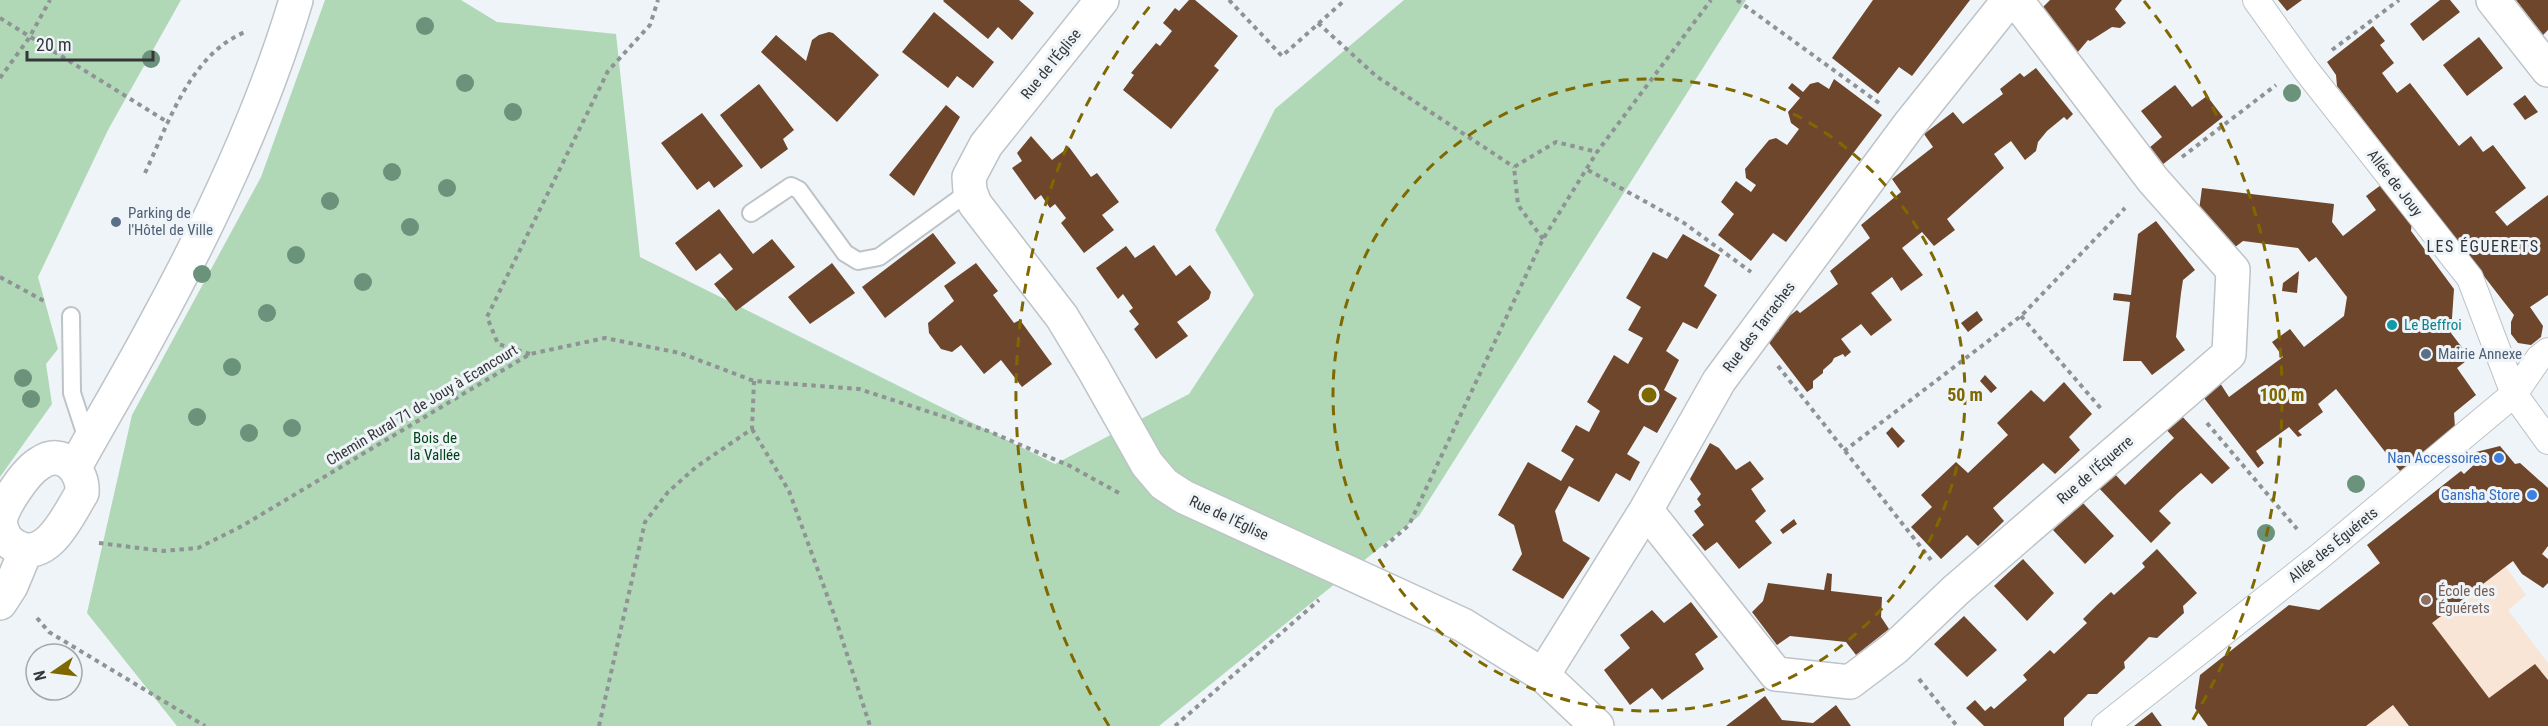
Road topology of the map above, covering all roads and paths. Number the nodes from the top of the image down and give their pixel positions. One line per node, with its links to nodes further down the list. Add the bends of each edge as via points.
1 (50, 0): 16 (path)
2 (658, 0): 36 (path, via 650,25 608,71 486,317 498,344)
3 (1102, 0): 27 (street, Rue de l'Église, via 986,145 969,177)
4 (1229, 0): 15 (path, via 1282,56)
5 (1345, 0): 15 (path)
6 (1711, 0): 22 (path)
7 (1737, 0): 21 (path)
8 (2009, 0): 21 (street, Rue des Tarraches)
9 (2016, 0): 26 (street, Rue de l'Équerre)
10 (2256, 0): 17 (street, Allée de Jouy)
11 (2399, 0): 17 (path)
12 (2493, 0): 18 (street)
13 (295, 6): 20 (path, via 227,39 192,77); 44 (street, via 244,140 208,220)
14 (0, 18): 16 (path)
15 (1318, 23): 23 (path, via 1376,76)
16 (29, 38): 19 (path); 20 (path)
17 (2306, 70): 26 (path, via 2290,74); 38 (street, Allée de Jouy, via 2470,278)
18 (2548, 70)
19 (0, 78)
20 (169, 123): 25 (path)
21 (1910, 125): 31 (street, Rue des Tarraches)
22 (1597, 152): 23 (path, via 1556,142); 24 (path)
23 (1514, 167): 29 (path, via 1518,205)
24 (1588, 170): 29 (path); 31 (path, via 1684,223)
25 (145, 173)
26 (2153, 180): 33 (path); 39 (street, Rue de l'Équerre, via 2233,270 2229,354)
27 (970, 191): 28 (lane, via 879,257 858,261 845,253 799,190 791,186); 49 (street, Rue de l'Église, via 975,204 1062,317 1141,455 1164,484 1218,514)
28 (752, 213)
29 (1543, 239): 49 (path, via 1409,525)
30 (0, 277): 32 (path)
31 (1783, 295): 34 (street, Rue des Tarraches)
32 (71, 316): 44 (lane, via 72,393)
33 (2021, 316): 41 (path); 43 (path)
34 (1754, 334): 43 (path); 46 (street, Rue des Tarraches, via 1719,381)
35 (2548, 351): 38 (street, Allée des Éguérets)
36 (531, 354): 37 (path, Chemin Rural 71 de Jouy à Ecancourt, via 605,338 680,353); 47 (path, Chemin Rural 71 de Jouy à Ecancourt, via 198,548 163,551)
37 (754, 381): 40 (path); 45 (path, Chemin Rural 71 de Jouy à Ecancourt, via 859,389 988,431 1070,466)
38 (2514, 394): 42 (street, Allée de Jouy); 48 (street, Allée des Éguérets)
39 (2183, 395): 41 (street, Rue de l'Équerre); 48 (path)
40 (752, 429): 58 (path, via 696,467 668,492 645,522); 59 (path, via 789,491)
41 (2129, 441): 50 (street, Rue de l'Équerre)
42 (2548, 441)
43 (1844, 451): 50 (path)
44 (82, 454): 47 (street, via 82,493); 47 (street, via 52,458 33,468 2,509)
45 (1127, 497)
46 (1647, 510): 50 (street, Rue de l'Équerre, via 1776,675 1850,682 1895,648); 54 (street, Rue des Tarraches)
47 (13, 533): 52 (street, via 11,586)
48 (2320, 556): 62 (street, Allée des Éguérets)
49 (1355, 574): 54 (street, Rue de l'Église, via 1463,625)
50 (1956, 591)
51 (1323, 596): 60 (path)
52 (0, 603)
53 (49, 632): 57 (path)
54 (1543, 675): 56 (street, Rue de l'Église)
55 (1925, 686): 61 (path)
56 (1586, 723)
57 (205, 726)
58 (599, 726)
59 (870, 726)
60 (1175, 726)
61 (1957, 726)
62 (2105, 726)

